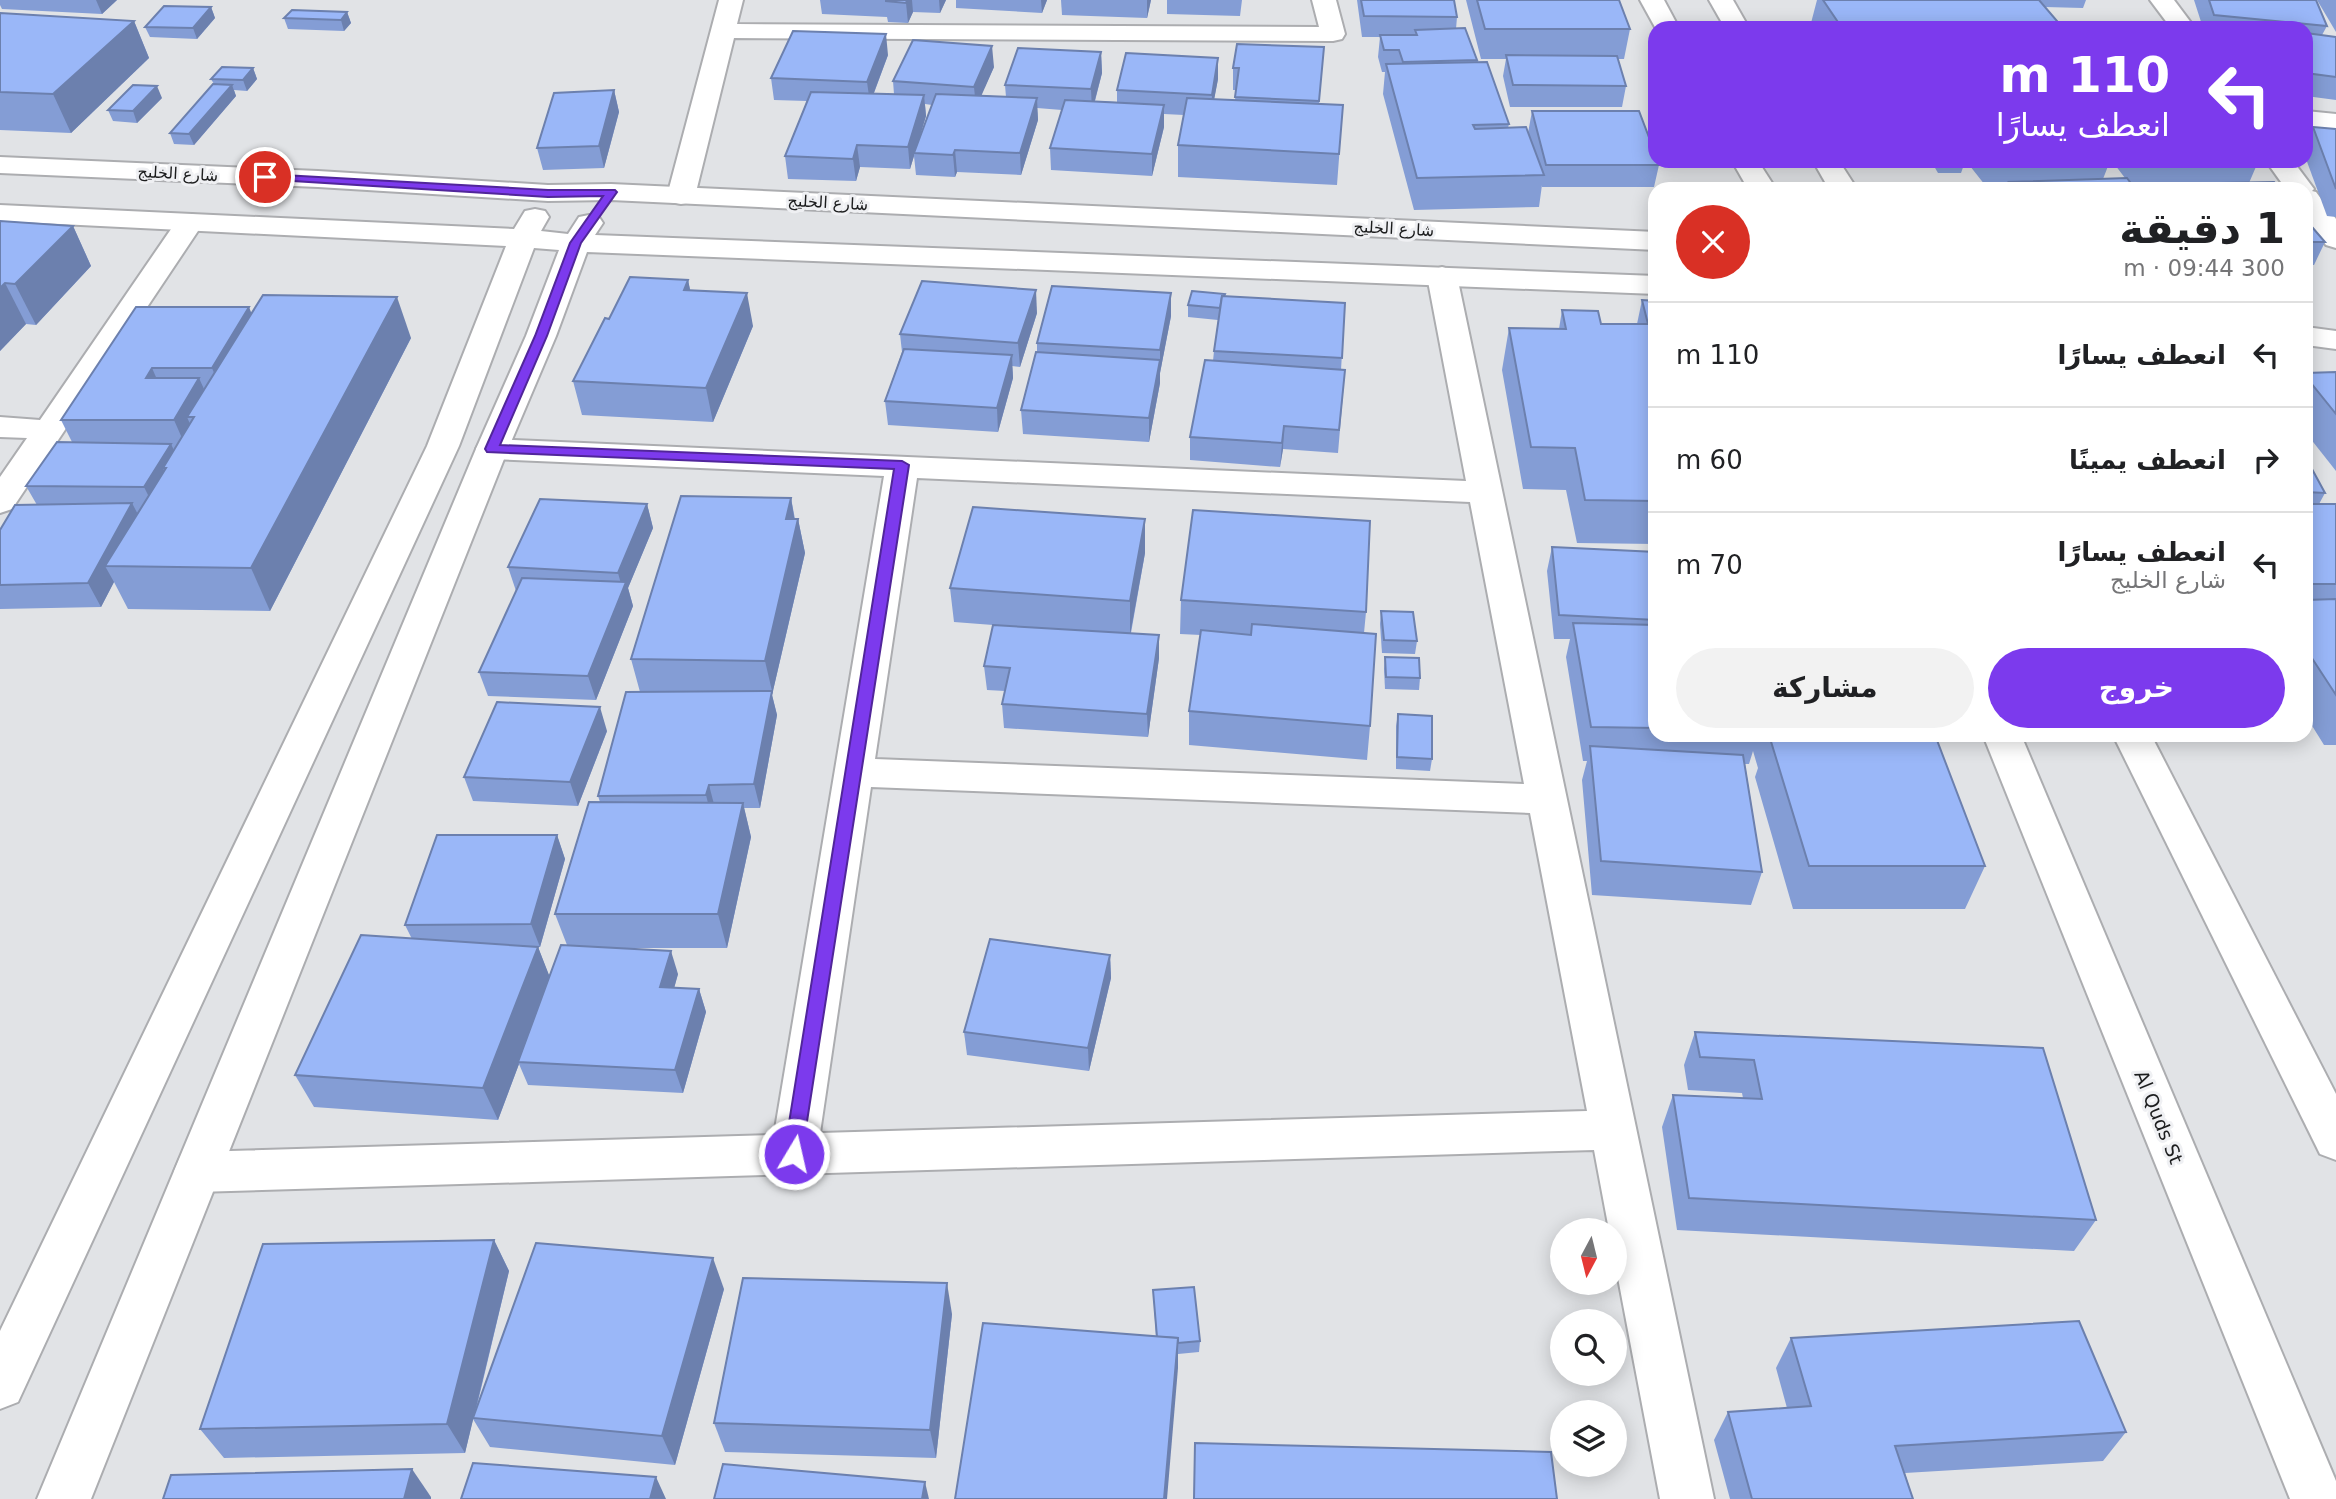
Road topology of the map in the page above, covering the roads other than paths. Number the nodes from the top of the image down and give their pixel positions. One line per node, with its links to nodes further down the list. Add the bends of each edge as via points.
1 (731, 0): 9 (street)
2 (1324, 0): 9 (street, via 1334,34)
3 (1651, 0): 6 (street)
4 (1721, 0): 7 (street)
5 (2162, 0): 8 (street)
6 (1663, 21)
7 (1733, 21)
8 (2178, 21)
9 (723, 31): 15 (street)
10 (2313, 120): 11 (street)
11 (2336, 122)
12 (0, 165): 14 (street, شارع الخليج)
13 (611, 192): 14 (street, شارع الخليج); 15 (street, شارع الخليج); 22 (street)
14 (548, 194): 19 (street)
15 (681, 195): 21 (street, شارع الخليج)
16 (2313, 208): 20 (street)
17 (0, 213): 18 (street)
18 (190, 222): 19 (street); 28 (street)
19 (523, 238): 22 (street); 41 (street, via 443,446)
20 (2336, 239)
21 (1648, 240)
22 (576, 243): 23 (street); 29 (street)
23 (1442, 276): 24 (street); 31 (street)
24 (1648, 285)
25 (2313, 337): 26 (street)
26 (2336, 340)
27 (0, 427): 28 (street)
28 (49, 430): 32 (street)
29 (492, 449): 30 (street); 40 (street)
30 (902, 465): 31 (street); 35 (street)
31 (1485, 492): 36 (street)
32 (0, 502)
33 (2005, 742): 44 (street, Al Quds St)
34 (2136, 742): 38 (street)
35 (854, 772): 36 (street); 39 (street)
36 (1546, 799): 37 (street)
37 (1613, 1130): 39 (street); 43 (street)
38 (2336, 1140)
39 (794, 1154): 40 (street)
40 (197, 1172): 42 (street)
41 (0, 1385)
42 (64, 1499)
43 (1687, 1499)
44 (2317, 1499)

